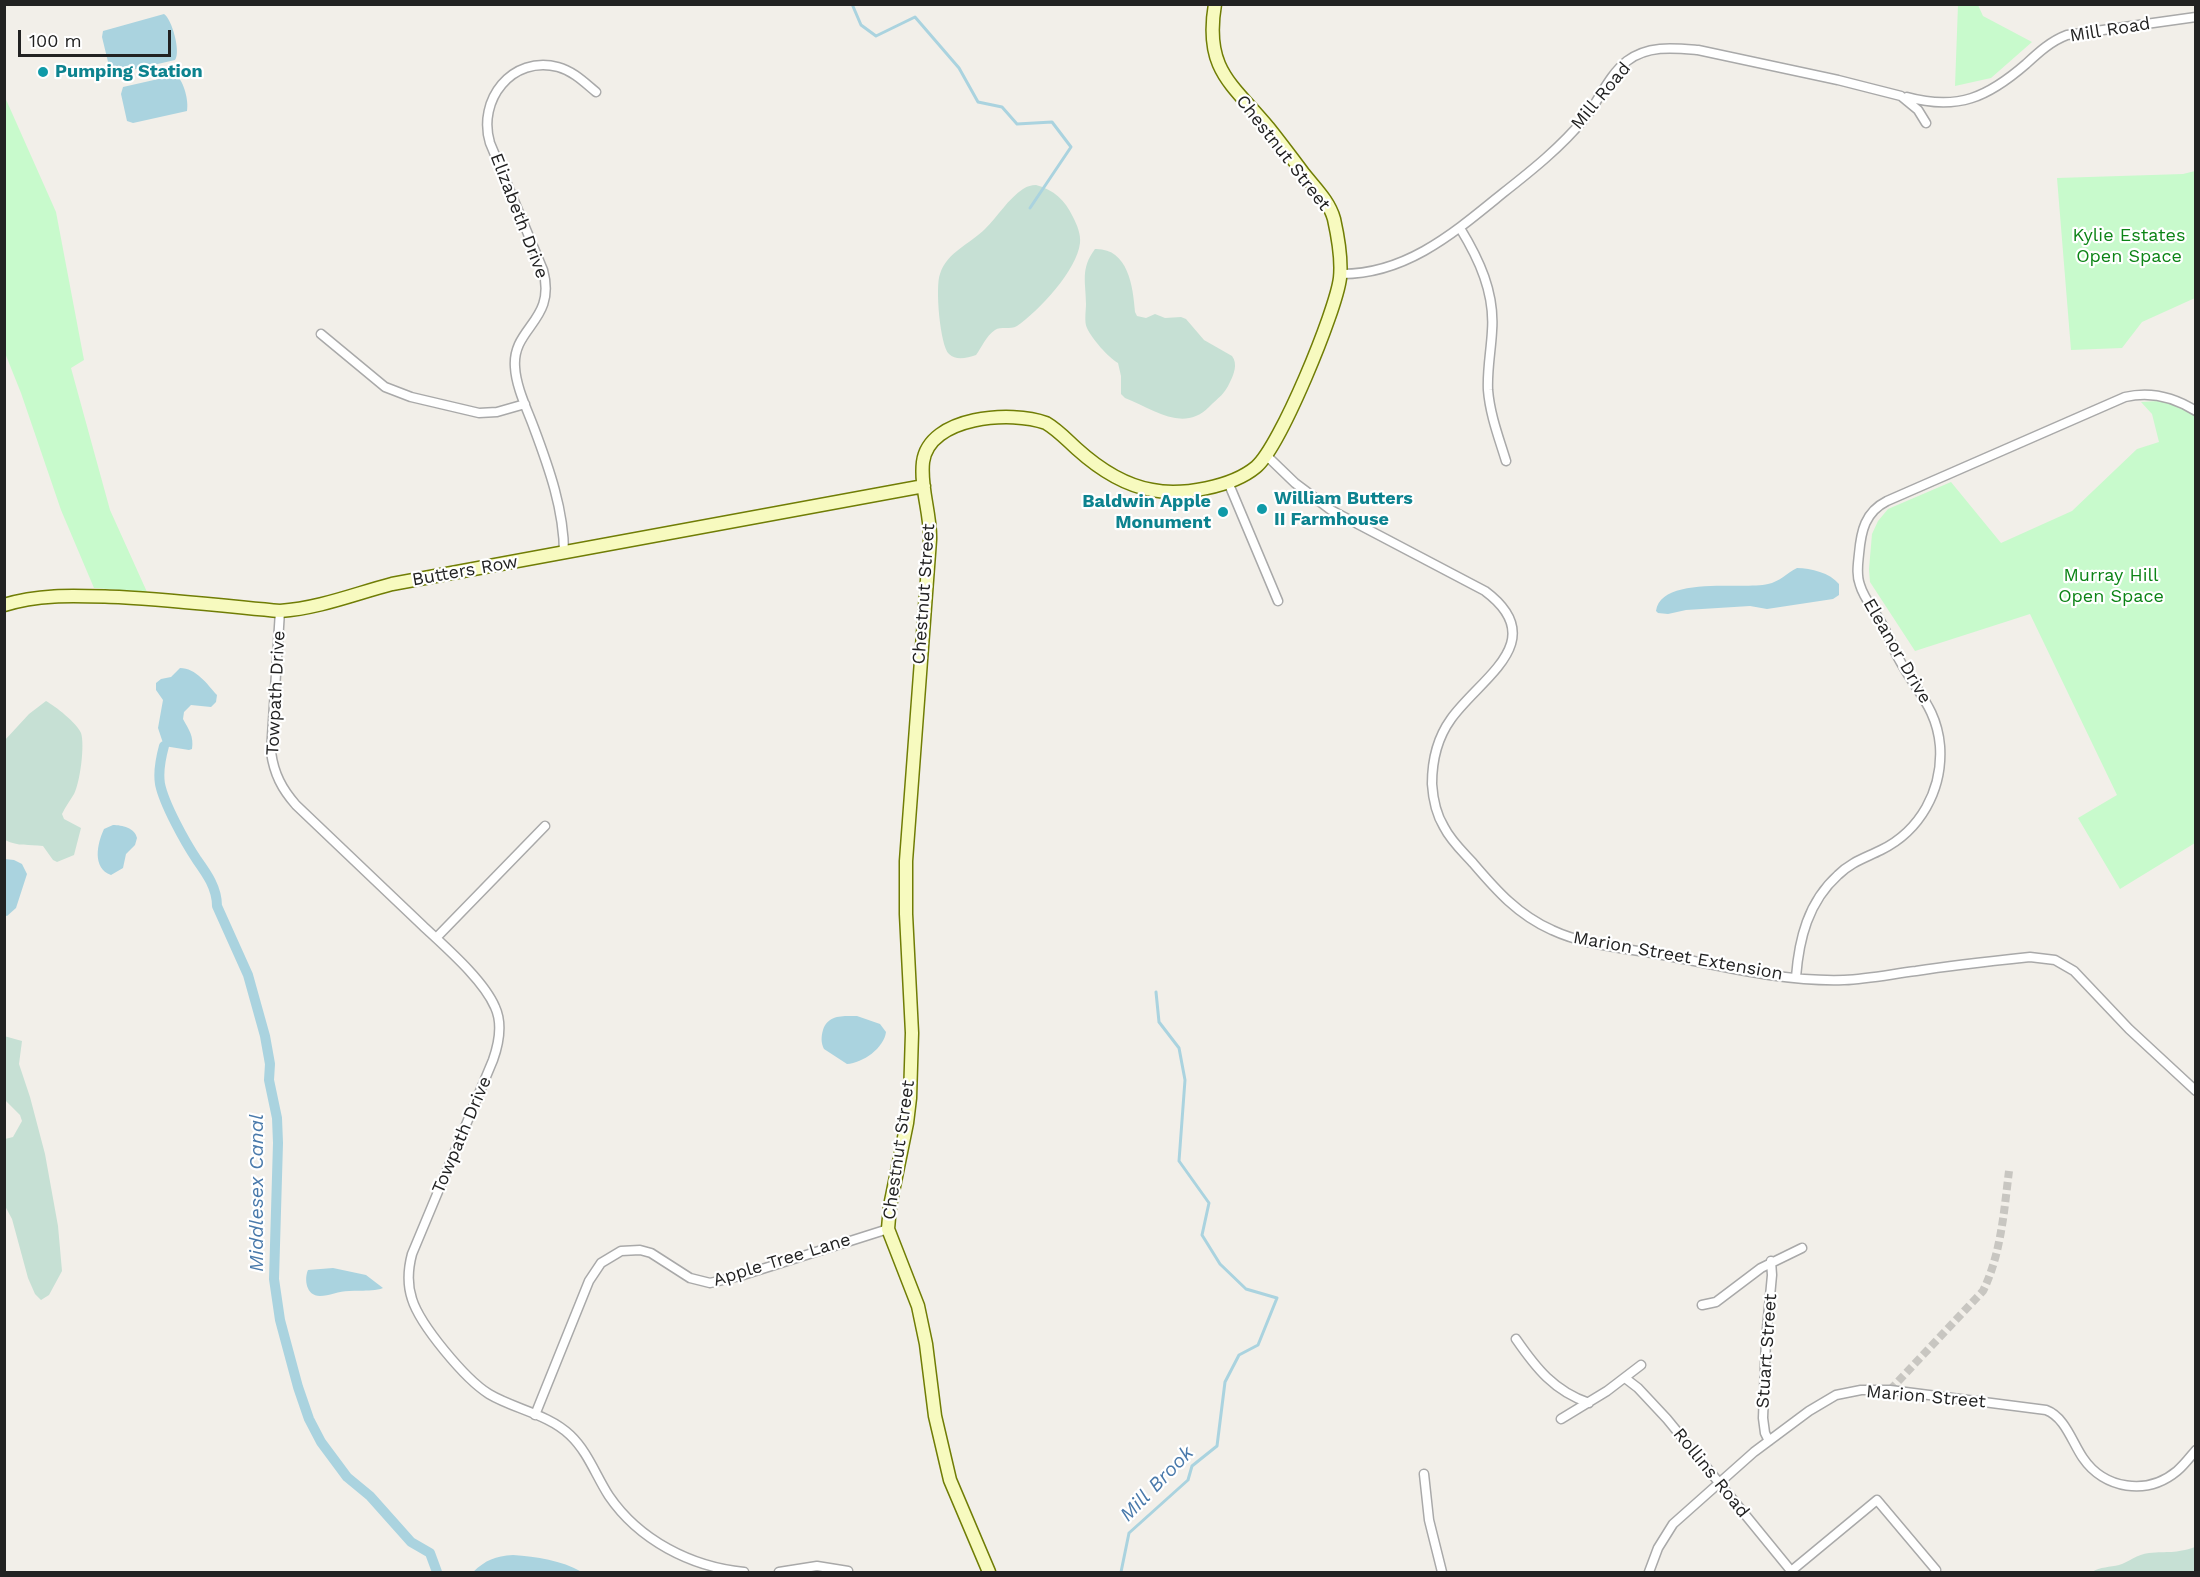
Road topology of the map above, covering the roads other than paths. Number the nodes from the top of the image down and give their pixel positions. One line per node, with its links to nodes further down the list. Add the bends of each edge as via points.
1 (1215, 4): 7 (street, Chestnut Street, via 1213,33 1221,70 1329,207)
2 (2196, 17): 4 (street, Mill Road, via 2067,34 1995,88 1967,100 1936,103)
3 (596, 92): 9 (street, Elizabeth Drive, via 566,70 530,66 504,80 489,108 486,129 490,142 546,280 541,312 515,353)
4 (1901, 96): 5 (street); 6 (street, Mill Road, via 1698,50 1646,52 1622,67 1565,139)
5 (1926, 123)
6 (1460, 228): 7 (street, Mill Road, via 1404,262 1369,272); 12 (street, via 1474,249 1489,292 1490,404)
7 (1340, 274): 11 (street, Chestnut Street, via 1320,341)
8 (321, 334): 9 (street, via 385,387 411,397 479,413)
9 (525, 405): 15 (street, Elizabeth Drive, via 561,513)
10 (2196, 411): 21 (street, Eleanor Drive, via 2162,396 2125,397 1887,501 1869,516 1860,538 1858,582 1900,662 1934,715 1939,772 1928,805 1908,832 1890,846 1844,868 1824,890 1802,934)
11 (1266, 456): 13 (street, Chestnut Street, via 1250,472); 21 (street, Marion Street Extension, via 1331,510 1485,591 1508,616 1512,631 1509,652 1451,719 1433,771 1435,805 1444,828 1500,894 1538,924 1575,939 1742,971)
12 (1506, 461)
13 (1228, 482): 14 (street, Chestnut Street, via 1184,491 1144,489 1104,470 1046,423 1010,418 961,424 941,433 926,452); 16 (street)
14 (924, 486): 15 (street, Butters Row); 23 (street, Chestnut Street, via 930,540 906,861 911,1067 907,1123)
15 (564, 553): 18 (street, Butters Row, via 392,584 324,604)
16 (1278, 601)
17 (4, 605): 18 (street, Butters Row, via 70,596)
18 (280, 611): 20 (street, Towpath Drive, via 271,752 277,778 296,805)
19 (545, 826): 20 (street)
20 (436, 938): 31 (street, Towpath Drive, via 490,996 500,1030 493,1060 412,1254 408,1273 410,1293 423,1322 473,1381 504,1402)
21 (1796, 977): 22 (street, Marion Street Extension, via 1843,980 2011,959 2055,960 2074,971)
22 (2196, 1091)
23 (888, 1229): 31 (street, Apple Tree Lane, via 711,1283 690,1278 651,1253 630,1249 616,1252 588,1281); 41 (street, Chestnut Street, via 918,1306 935,1416 950,1480)
24 (1802, 1248): 25 (street)
25 (1771, 1261): 26 (street, via 1716,1302); 33 (street, Stuart Street, via 1763,1418)
26 (1702, 1305)
27 (1516, 1339): 30 (street, via 1548,1380)
28 (1641, 1365): 29 (street)
29 (1624, 1378): 30 (street); 36 (street, Rollins Road, via 1667,1419)
30 (1588, 1403): 32 (street)
31 (535, 1415): 39 (street, Towpath Drive, via 571,1435 617,1508 639,1530 687,1558)
32 (1561, 1419)
33 (1769, 1441): 34 (street, Marion Street, via 1836,1395 1890,1390 2050,1412 2060,1420 2091,1468 2120,1485 2158,1482 2177,1471); 36 (street, Marion Street)
34 (2196, 1450)
35 (1424, 1474): 42 (street, via 1429,1520)
36 (1718, 1483): 43 (street, Marion Street, via 1673,1524); 44 (street, Rollins Road)
37 (1936, 1570): 44 (street, via 1877,1500)
38 (848, 1571): 40 (street, via 820,1566)
39 (744, 1572)
40 (779, 1572)
41 (989, 1572)
42 (1442, 1572)
43 (1649, 1572)
44 (1791, 1572)

